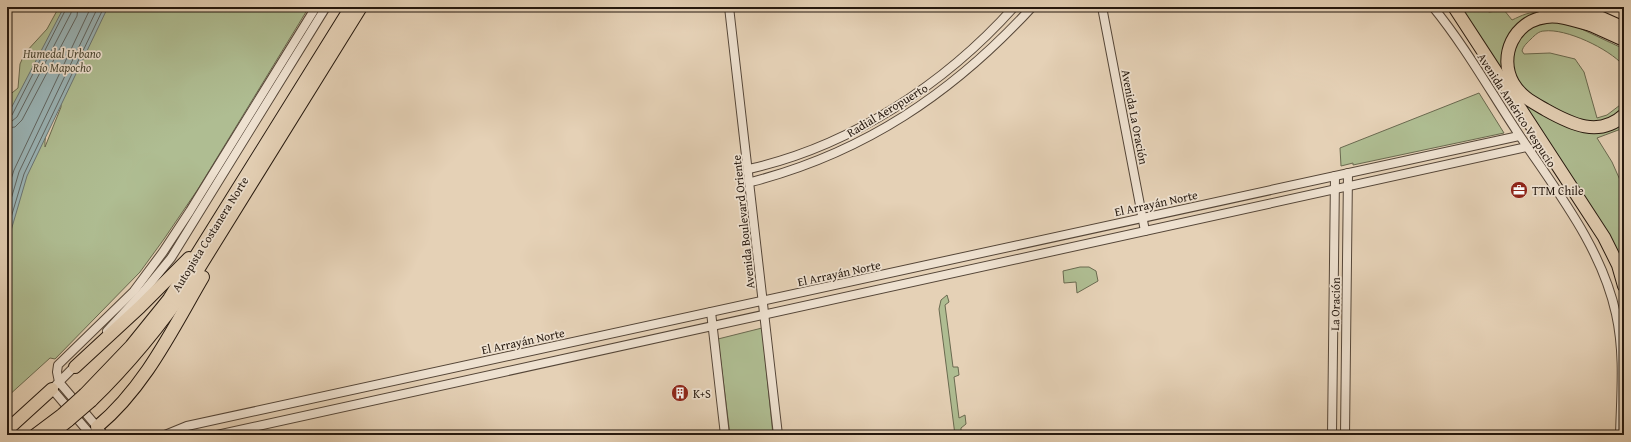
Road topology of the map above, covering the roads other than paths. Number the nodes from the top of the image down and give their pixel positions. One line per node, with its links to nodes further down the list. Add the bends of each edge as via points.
1 (316, 7): 29 (street)
2 (326, 7): 30 (street)
3 (351, 7): 27 (highway, Autopista Costanera Norte)
4 (361, 7): 25 (highway, Autopista Costanera Norte)
5 (730, 7): 19 (street, Avenida Boulevard Oriente)
6 (1014, 7): 19 (street, Radial Aeropuerto, via 960,59 931,83 895,107 823,145)
7 (1032, 7): 22 (street, Radial Aeropuerto, via 970,68 907,115 823,159)
8 (1102, 7): 26 (street, Avenida La Oración)
9 (1433, 7): 17 (street, Avenida Américo Vespucio)
10 (1454, 7): 31 (highway, via 1598,228 1612,251)
11 (1551, 7): 13 (highway)
12 (1577, 7): 13 (highway)
13 (1589, 15): 14 (highway); 15 (highway); 16 (highway, via 1543,18 1528,23 1517,32 1509,48 1507,60 1510,77 1525,98 1572,123 1598,127 1616,121)
14 (1624, 28)
15 (1624, 40)
16 (1624, 115)
17 (1519, 136): 18 (street, Avenida Américo Vespucio); 20 (street, El Arrayán Norte)
18 (1527, 147): 23 (street, El Arrayán Norte); 50 (street, Avenida Américo Vespucio, via 1592,248 1610,292 1617,315 1621,347)
19 (749, 169): 22 (street, Avenida Boulevard Oriente)
20 (1348, 173): 21 (street, El Arrayán Norte); 23 (street, La Oración)
21 (1335, 176): 24 (street, La Oración); 26 (street, El Arrayán Norte)
22 (751, 182): 32 (street, Avenida Boulevard Oriente)
23 (1348, 187): 24 (street, El Arrayán Norte); 49 (street, La Oración)
24 (1335, 189): 28 (street, El Arrayán Norte); 48 (street, La Oración)
25 (245, 195): 38 (highway, Autopista Costanera Norte, via 160,325 125,366); 41 (highway, via 217,252 146,373 128,397)
26 (1143, 218): 28 (street, Avenida La Oración); 32 (street, El Arrayán Norte)
27 (213, 230): 36 (highway, via 168,280); 38 (highway, Autopista Costanera Norte, via 153,320)
28 (1145, 231): 34 (street, El Arrayán Norte)
29 (163, 252): 30 (street); 37 (street, via 134,291 60,362)
30 (171, 258): 36 (street)
31 (1624, 286)
32 (763, 302): 33 (street, El Arrayán Norte); 34 (street, Avenida Boulevard Oriente)
33 (711, 312): 35 (street); 44 (street, El Arrayán Norte, via 187,426)
34 (765, 314): 35 (street, El Arrayán Norte); 47 (street, Avenida Boulevard Oriente)
35 (712, 325): 45 (street, El Arrayán Norte); 46 (street)
36 (74, 368): 37 (street)
37 (55, 386): 40 (highway); 41 (street)
38 (88, 397): 39 (highway, Autopista Costanera Norte, bridge)
39 (66, 416): 42 (highway, Autopista Costanera Norte); 43 (highway, Autopista Costanera Norte)
40 (7, 430)
41 (94, 433)
42 (36, 435)
43 (50, 435)
44 (165, 435)
45 (217, 435)
46 (725, 435)
47 (778, 435)
48 (1332, 435)
49 (1345, 435)
50 (1620, 435)

